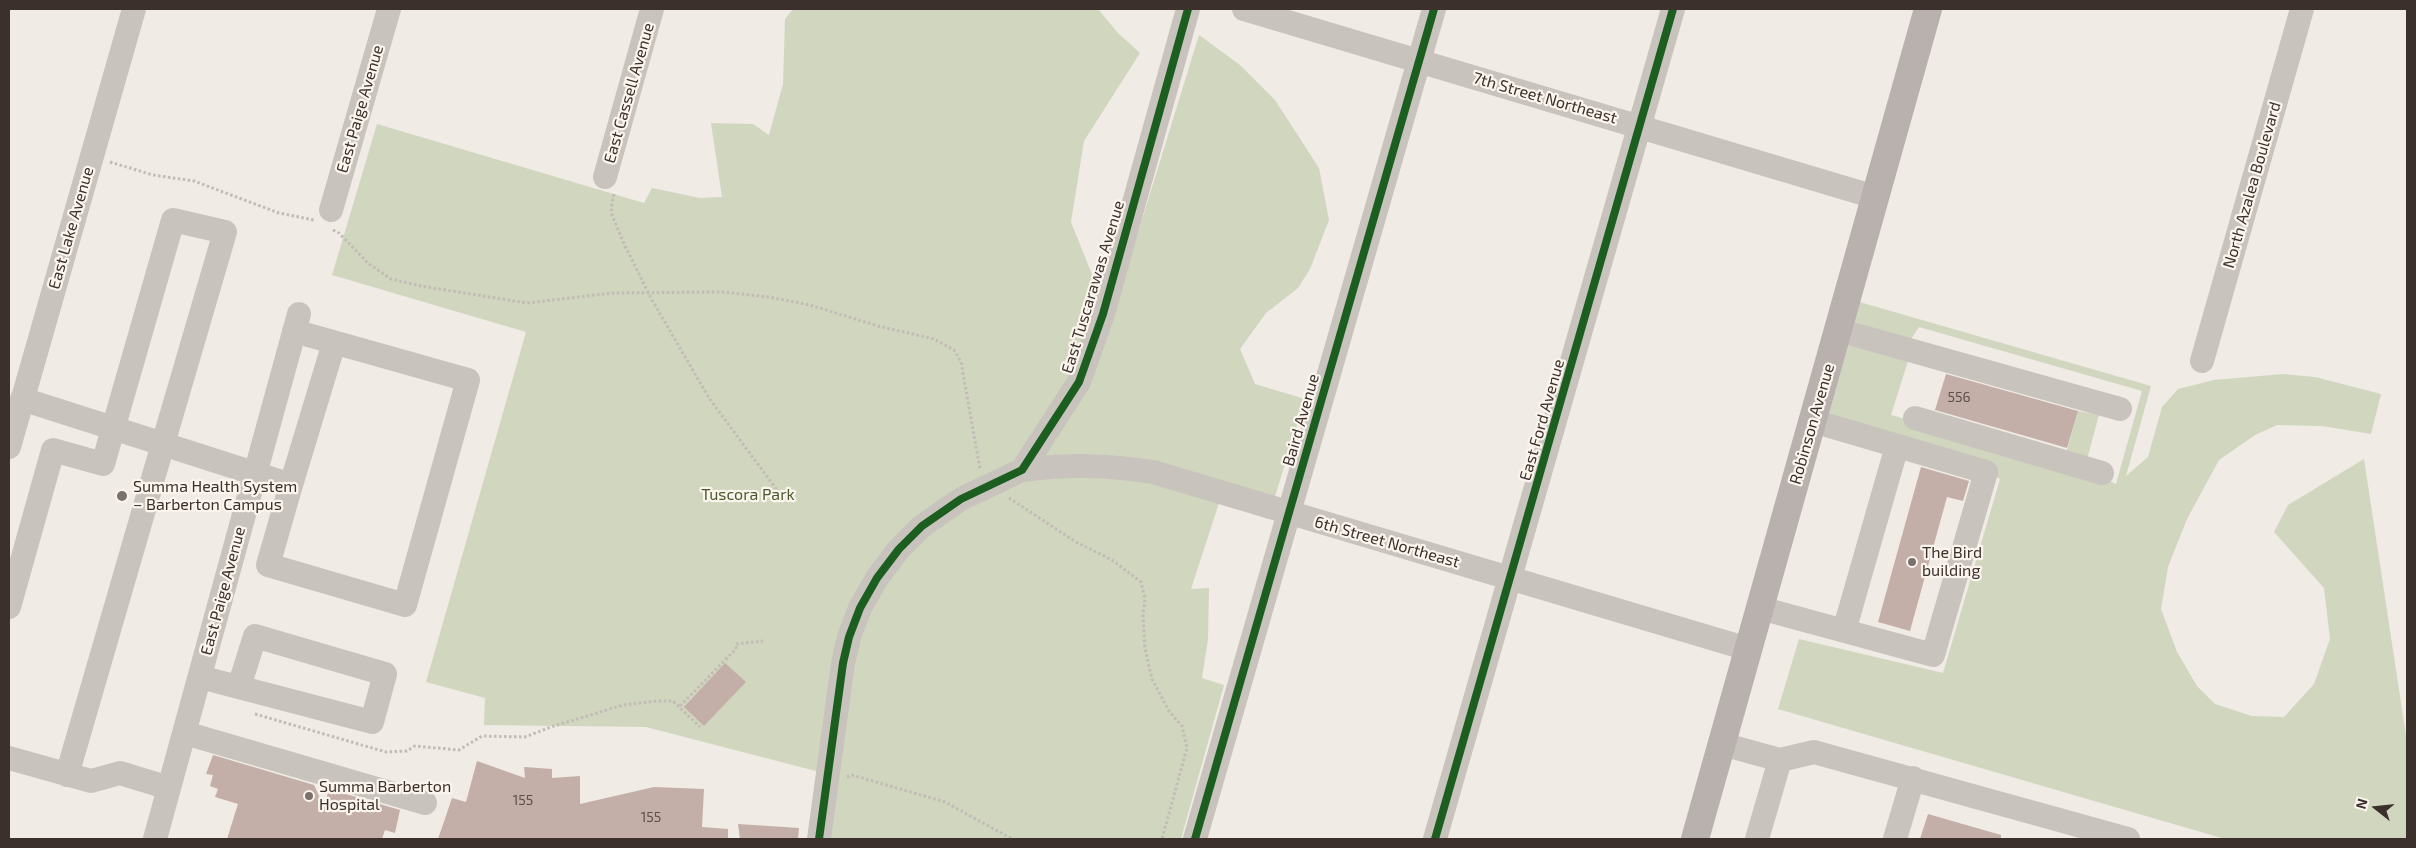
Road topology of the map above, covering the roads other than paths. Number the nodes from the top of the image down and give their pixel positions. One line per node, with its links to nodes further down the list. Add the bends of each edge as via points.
1 (134, 9): 18 (street, East Lake Avenue)
2 (389, 9): 14 (street, East Paige Avenue)
3 (652, 9): 12 (street, East Cassell Avenue)
4 (1188, 9): 26 (street, East Tuscarawas Avenue, via 1092,348 1079,382)
5 (1244, 9): 10 (street, 7th Street Northeast)
6 (1434, 9): 10 (street, Baird Avenue)
7 (1673, 9): 11 (street, East Ford Avenue)
8 (1928, 9): 13 (main road, Robinson Avenue)
9 (2302, 9): 17 (street, North Azalea Boulevard)
10 (1419, 61): 11 (street, 7th Street Northeast); 30 (street, Baird Avenue)
11 (1640, 126): 13 (street, 7th Street Northeast); 31 (street, East Ford Avenue)
12 (610, 185)
13 (1875, 197): 15 (main road, Robinson Avenue)
14 (325, 219)
15 (1838, 330): 19 (street); 21 (main road, Robinson Avenue)
16 (334, 343): 27 (street, East Paige Avenue, via 297,323); 29 (street); 29 (street, via 468,380 405,605 268,565)
17 (2202, 361)
18 (17, 401): 22 (street); 25 (street, East Lake Avenue)
19 (2120, 409)
20 (1915, 418): 28 (street)
21 (1813, 421): 24 (street); 33 (main road, Robinson Avenue)
22 (112, 428): 23 (street); 23 (street, via 172,220 226,232); 32 (street, via 102,464 53,450)
23 (164, 444): 27 (street); 42 (street)
24 (1897, 446): 34 (street); 34 (street, via 1986,472 1933,655)
25 (9, 447)
26 (1022, 470): 30 (street, 6th Street Northeast, via 1105,465 1153,472); 47 (street, via 961,499 922,526 899,548 860,608 843,664)
27 (254, 473): 29 (street); 36 (street, East Paige Avenue)
28 (2102, 473)
29 (291, 485)
30 (1289, 513): 31 (street, 6th Street Northeast); 48 (street, Baird Avenue)
31 (1510, 578): 35 (street, 6th Street Northeast); 49 (street, East Ford Avenue)
32 (9, 607)
33 (1760, 608): 34 (street); 35 (main road, Robinson Avenue)
34 (1844, 630)
35 (1748, 649): 39 (main road, Robinson Avenue)
36 (200, 677): 37 (street); 38 (street, East Paige Avenue)
37 (239, 687): 37 (street, via 372,722 385,674 255,636)
38 (184, 733): 44 (street, East Paige Avenue); 45 (street)
39 (1722, 744): 41 (street); 50 (main road, Robinson Avenue)
40 (9, 758): 42 (street)
41 (1780, 760): 43 (street, via 1814,752); 51 (street)
42 (67, 775): 44 (street, via 91,782 120,773)
43 (1913, 778): 52 (street); 53 (street)
44 (169, 788): 46 (street, East Paige Avenue)
45 (425, 803)
46 (155, 839)
47 (820, 839)
48 (1195, 839)
49 (1435, 839)
50 (1695, 839)
51 (1757, 839)
52 (1894, 839)
53 (2128, 839)

